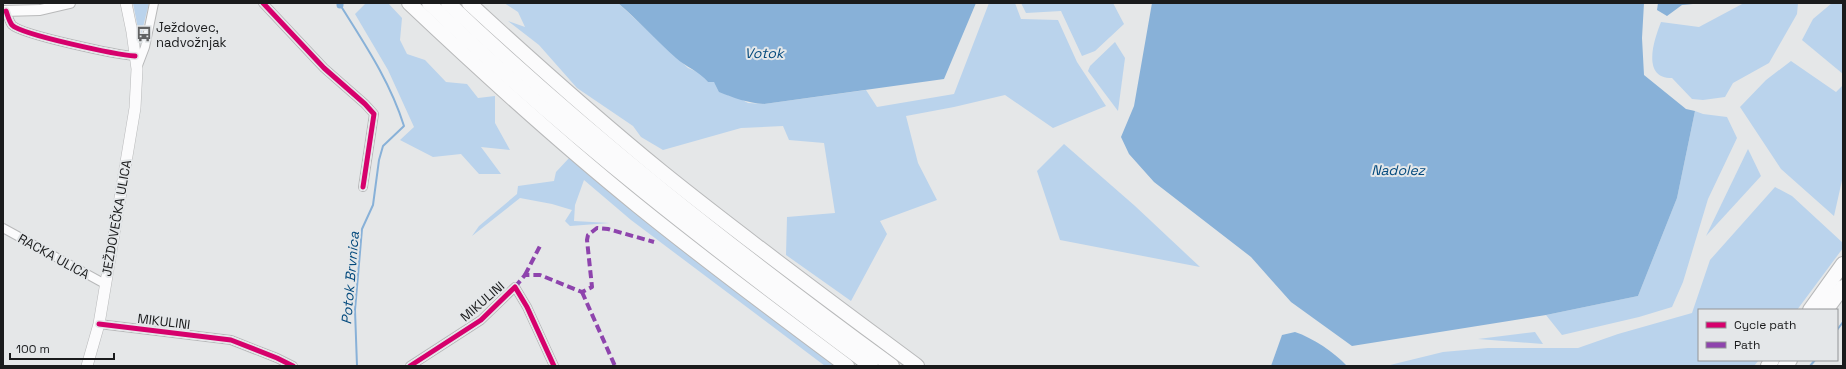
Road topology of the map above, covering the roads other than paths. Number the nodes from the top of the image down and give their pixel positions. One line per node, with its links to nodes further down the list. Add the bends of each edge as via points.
1 (70, 3): 10 (street, via 40,10)
2 (126, 3): 12 (main road, JEŽDOVEČKA ULICA)
3 (154, 3): 13 (street, JEŽDOVEČKA ULICA, via 144,51)
4 (263, 3): 14 (street, via 324,68 374,114)
5 (409, 3): 26 (highway, via 488,77 637,205 744,290)
6 (429, 3): 27 (highway, via 496,65 646,194)
7 (448, 3): 28 (highway, via 510,61 652,182)
8 (469, 3): 11 (highway)
9 (474, 3): 11 (highway)
10 (5, 11): 12 (street, via 12,25 35,36)
11 (488, 21): 29 (highway, via 662,171)
12 (136, 56): 13 (main road, JEŽDOVEČKA ULICA)
13 (137, 69): 17 (main road, JEŽDOVEČKA ULICA, via 135,108)
14 (363, 187)
15 (3, 228): 17 (street, RACKA ULICA)
16 (1843, 264): 19 (highway)
17 (105, 284): 21 (main road, JEŽDOVEČKA ULICA)
18 (1843, 287): 20 (highway)
19 (1811, 309)
20 (1827, 309)
21 (99, 324): 22 (main road, JEŽDOVEČKA ULICA); 23 (street, MIKULINI, via 231,340)
22 (88, 366)
23 (292, 366)
24 (410, 366): 25 (street, MIKULINI, via 481,320 515,287)
25 (554, 366)
26 (847, 366)
27 (871, 366)
28 (892, 366)
29 (916, 366)

